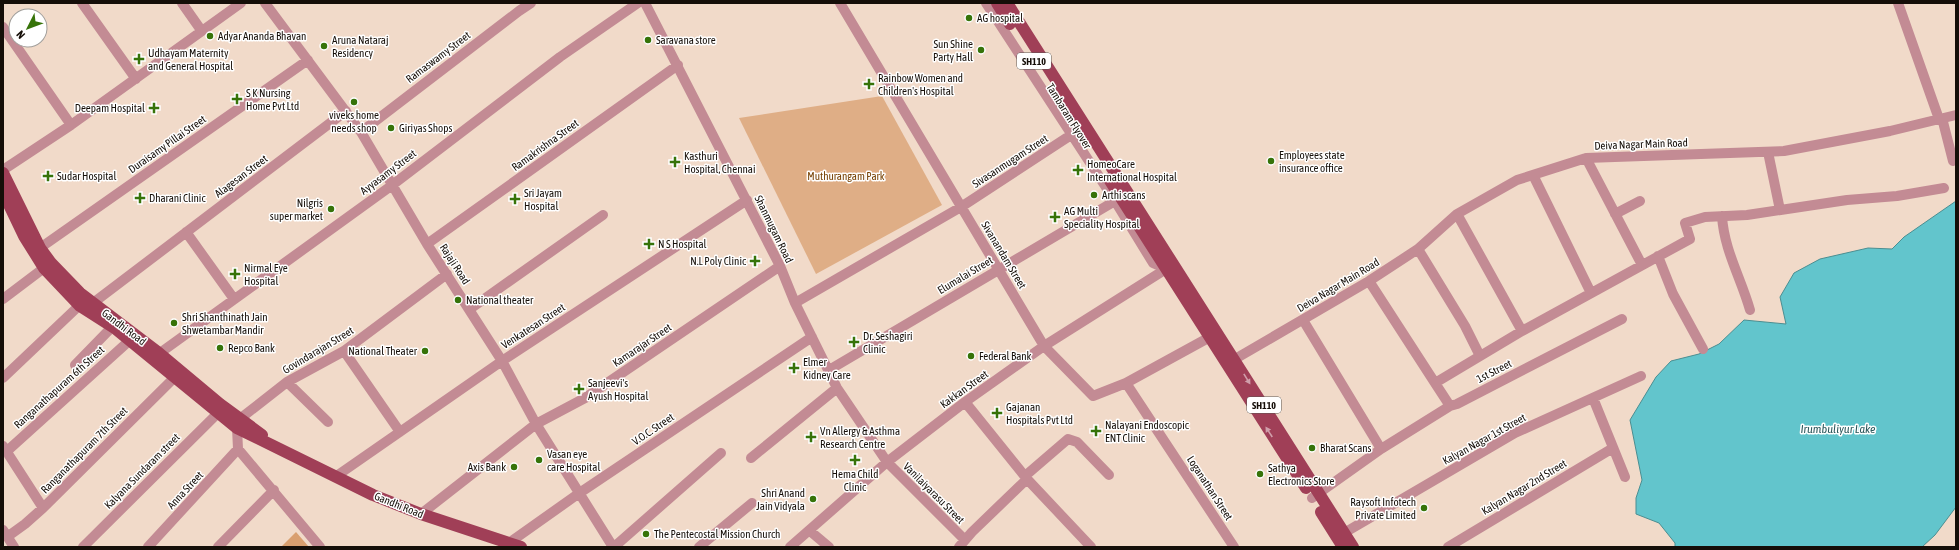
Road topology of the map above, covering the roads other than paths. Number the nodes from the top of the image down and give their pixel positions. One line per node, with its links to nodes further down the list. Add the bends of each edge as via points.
1 (82, 3): 17 (street)
2 (182, 3): 14 (street)
3 (241, 3): 14 (street)
4 (265, 3): 15 (street, Rajaji Road)
5 (532, 3): 22 (street, Ramaswamy Street)
6 (638, 3): 30 (street, Ayyasamy Street, via 560,57)
7 (644, 3): 16 (street, Shanmugam Road)
8 (840, 3): 36 (street, Sivanandam Street)
9 (986, 3): 23 (street)
10 (996, 3): 47 (main road, Tambaram Flyover / SH110)
11 (1006, 3): 47 (main road, Tambaram Flyover / SH110)
12 (1898, 3): 20 (street)
13 (3, 27): 21 (street)
14 (201, 30): 17 (street)
15 (308, 60): 18 (street, Rajaji Road); 44 (street, Duraisamy Pillai Street)
16 (678, 65): 33 (street, Shanmugam Road); 43 (street, Ramakrishna Street)
17 (136, 79): 21 (street)
18 (346, 111): 22 (street, Rajaji Road); 42 (street, Alagesan Street)
19 (1956, 115): 20 (street, Deiva Nagar Main Road)
20 (1941, 119): 24 (street, Deiva Nagar Main Road, via 1792,150); 26 (street)
21 (71, 125): 27 (street)
22 (361, 132): 30 (street, Rajaji Road)
23 (1071, 135): 34 (street); 36 (street, Sivasanmugam Street)
24 (1768, 152): 25 (street, Deiva Nagar Main Road); 37 (street)
25 (1586, 158): 29 (street, Deiva Nagar Main Road); 39 (street)
26 (1953, 161)
27 (3, 170)
28 (3, 173): 44 (main road, Gandhi Road)
29 (1533, 175): 38 (street, Deiva Nagar Main Road, via 1517,180); 54 (street)
30 (392, 186): 43 (street, Rajaji Road); 56 (street, Ayyasamy Street)
31 (1944, 188): 37 (street)
32 (3, 192): 50 (main road, Gandhi Road, via 24,236)
33 (747, 200): 49 (street, Shanmugam Road); 74 (street, Venkatesan Street)
34 (1115, 201): 47 (street, via 1153,263); 51 (street, Elumalai Street)
35 (1640, 201): 39 (street)
36 (961, 207): 51 (street, Sivanandam Street); 58 (street, Sivasanmugam Street)
37 (1780, 210): 41 (street)
38 (1457, 214): 45 (street, Deiva Nagar Main Road); 64 (street)
39 (1615, 214): 48 (street)
40 (603, 215): 59 (street)
41 (1722, 216): 46 (street, via 1685,222 1690,239); 60 (street, via 1728,251)
42 (186, 232): 56 (street); 57 (street, Alagesan Street)
43 (427, 244): 52 (street, Rajaji Road)
44 (40, 248): 57 (main road, Gandhi Road)
45 (1418, 249): 53 (street, Deiva Nagar Main Road); 72 (street, via 1465,326)
46 (1658, 256): 48 (street); 69 (street, via 1673,294)
47 (1166, 262): 66 (main road, SH110); 68 (street, Kakkan Street); 73 (main road, SH110)
48 (1642, 265): 54 (street)
49 (780, 266): 58 (street, Shanmugam Road); 90 (street, Kamarajar Street, via 585,398)
50 (44, 268): 55 (street); 57 (main road, Gandhi Road)
51 (998, 269): 68 (street, Sivanandam Street); 76 (street, Elumalai Street)
52 (447, 274): 59 (street, Rajaji Road); 70 (street, Govindarajan Street)
53 (1369, 281): 62 (street, Deiva Nagar Main Road); 82 (street)
54 (1591, 293): 64 (street)
55 (3, 299)
56 (234, 299): 71 (street, Ayyasamy Street)
57 (87, 302): 63 (main road, Gandhi Road); 71 (main road, Gandhi Road); 78 (street, Alagesan Street)
58 (795, 303): 65 (street, Shanmugam Road)
59 (470, 309): 74 (street, Rajaji Road)
60 (1750, 310)
61 (1622, 319): 86 (street, 1st Street)
62 (1303, 320): 73 (street, Deiva Nagar Main Road); 95 (street)
63 (112, 327): 67 (main road, Gandhi Road); 75 (street)
64 (1522, 331): 72 (street)
65 (812, 337): 76 (street, Shanmugam Road); 104 (street, V.O.C. Street)
66 (1210, 338): 81 (street, Sivanandam Street); 105 (main road, SH110, one-way to 66)
67 (129, 341): 71 (main road, Gandhi Road); 93 (street, Ranganathapuram 6th Street)
68 (1044, 346): 81 (street, Sivanandam Street, via 1093,396); 85 (street, Kakkan Street)
69 (1703, 349)
70 (344, 351): 80 (street, Govindarajan Street); 91 (street)
71 (155, 356): 79 (main road, Gandhi Road); 89 (main road, Gandhi Road, via 220,404)
72 (1480, 356): 82 (street)
73 (1235, 359): 105 (main road, SH110, one-way to 105)
74 (502, 361): 90 (street, Rajaji Road); 91 (street, Venkatesan Street)
75 (75, 365)
76 (829, 370): 83 (street, Shanmugam Road)
77 (1641, 376): 84 (street, Kalyan Nagar 1st Street)
78 (3, 378)
79 (174, 378): 87 (main road, Gandhi Road); 107 (street, Ranganathapuram 7th Street)
80 (287, 382): 88 (street); 89 (street, Govindarajan Street)
81 (1126, 383): 125 (street, Loganathan Street)
82 (1435, 383): 86 (street)
83 (837, 388): 97 (street); 98 (street, Shanmugam Road)
84 (1593, 398): 92 (street); 110 (street, Kalyan Nagar 1st Street, via 1515,433)
85 (965, 402): 98 (street, Kakkan Street); 102 (street)
86 (1450, 406): 95 (street, 1st Street)
87 (219, 412): 89 (main road, Gandhi Road); 115 (street, Kalyana Sundaram street)
88 (328, 422)
89 (239, 423): 94 (street); 100 (main road, Gandhi Road, via 281,450)
90 (536, 424): 104 (street, Rajaji Road); 108 (street, Kamarajar Street)
91 (400, 432): 100 (street, Venkatesan Street)
92 (1613, 448): 101 (street); 128 (street, Kalyan Nagar 2nd Street)
93 (5, 449): 107 (street)
94 (238, 449): 103 (street); 116 (street, Anna Street)
95 (1381, 449): 105 (street, 1st Street)
96 (721, 453): 120 (street)
97 (752, 458)
98 (887, 462): 109 (street, Kakkan Street); 113 (street, Vanilaiyarasu Street)
99 (1109, 475): 102 (street, via 1077,442 1068,439)
100 (335, 477): 108 (main road, Gandhi Road)
101 (1625, 477)
102 (1026, 478): 113 (street); 124 (street)
103 (274, 490): 117 (street); 118 (street)
104 (578, 494): 112 (street, V.O.C. Street); 120 (street, Rajaji Road)
105 (1316, 496): 110 (main road, SH110); 126 (main road, SH110)
106 (752, 503): 121 (street)
107 (43, 508): 111 (street, Ranganathapuram 7th Street, via 25,524)
108 (421, 514): 112 (main road, Gandhi Road)
109 (810, 531): 122 (street, Kakkan Street); 123 (street)
110 (1344, 532): 127 (main road, SH110)
111 (5, 533): 114 (street)
112 (509, 543): 119 (main road, Gandhi Road)
113 (962, 544)
114 (14, 547)
115 (83, 547)
116 (148, 547)
117 (218, 547)
118 (320, 547)
119 (521, 547)
120 (613, 547)
121 (699, 547)
122 (790, 547)
123 (829, 547)
124 (1091, 547)
125 (1234, 547)
126 (1343, 547)
127 (1353, 547)
128 (1448, 547)

